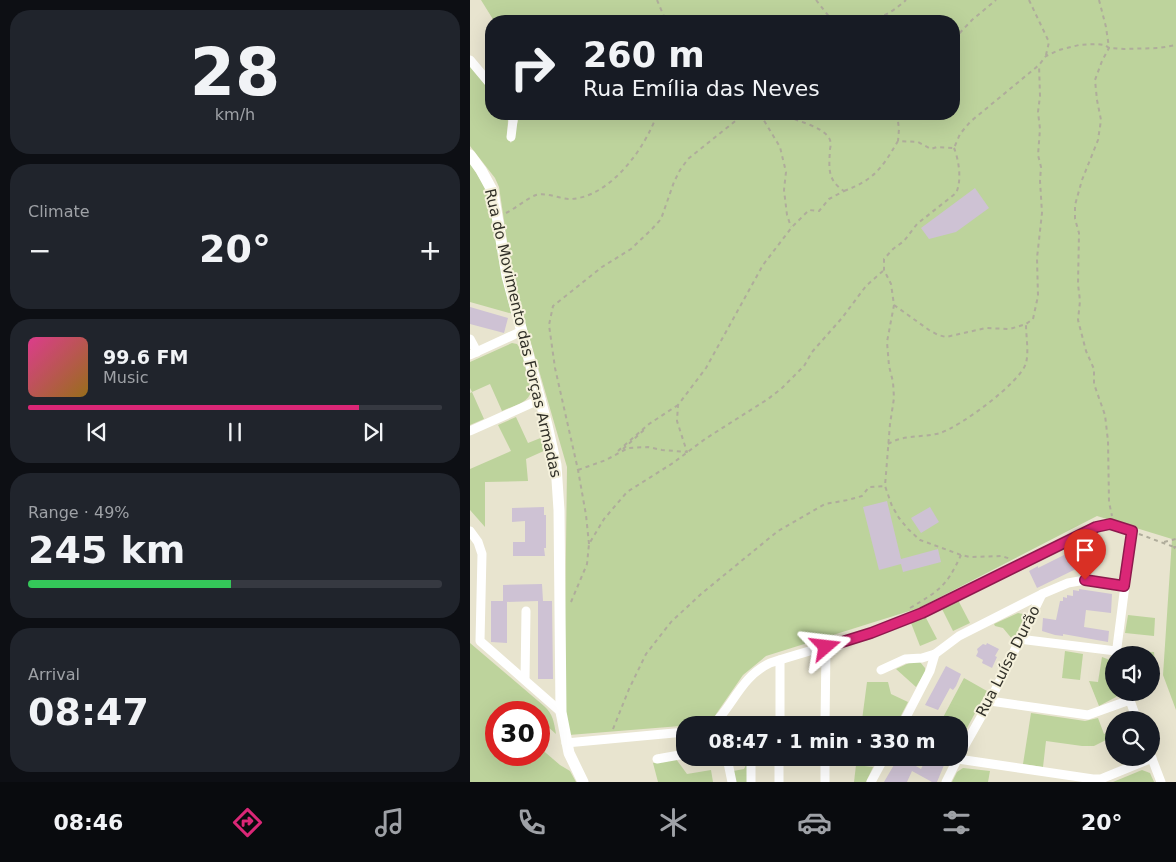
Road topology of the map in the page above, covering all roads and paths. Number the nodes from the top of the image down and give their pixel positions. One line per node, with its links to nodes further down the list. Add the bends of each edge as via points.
1 (657, 0): 7 (path)
2 (816, 0): 8 (path)
3 (906, 0): 9 (path)
4 (996, 0): 10 (path)
5 (1029, 0): 13 (path, via 1049,42)
6 (1098, 0): 12 (path)
7 (663, 15)
8 (828, 15)
9 (884, 15)
10 (960, 33)
11 (1176, 44): 12 (path, via 1159,48)
12 (1109, 48): 13 (path, via 1097,44 1079,45); 45 (path, via 1096,80 1101,120 1098,140 1082,180 1075,219 1079,234 1078,320 1105,416 1109,502)
13 (1046, 56): 15 (path)
14 (470, 60): 16 (street)
15 (1039, 65): 25 (path, via 970,122); 32 (path, via 1038,155 1042,213 1036,258 1038,296 1033,319)
16 (485, 78)
17 (513, 120): 23 (street)
18 (655, 120): 28 (path, via 622,171 589,195 570,199 535,195)
19 (737, 120): 43 (path, via 688,159 680,170 661,219 652,230 553,306 549,325 555,368)
20 (764, 120): 29 (path, via 780,147 786,172 787,214)
21 (795, 120): 27 (path, via 814,127 829,138 831,176 835,185)
22 (898, 120): 24 (path)
23 (511, 137)
24 (898, 141): 25 (path, via 918,142 931,149 937,146); 27 (path, via 871,179)
25 (954, 148): 30 (path, via 959,180 956,193 917,224 893,249 884,259)
26 (470, 155): 28 (main road, Rua do Movimento das Forças Armadas, via 490,186)
27 (844, 191): 29 (path, via 829,199 819,211 809,210)
28 (497, 216): 33 (main road, Rua do Movimento das Forças Armadas, via 504,261)
29 (792, 227): 37 (path, via 764,265 706,368)
30 (884, 270): 31 (path, via 891,284); 41 (path, via 866,286 804,366 782,388)
31 (894, 305): 32 (path, via 929,330 946,337); 39 (path, via 887,342 894,398)
32 (1026, 324): 39 (path, via 1026,365 989,403 940,433 897,439)
33 (522, 331): 35 (street); 36 (main road, Rua do Movimento das Forças Armadas)
34 (470, 339): 35 (street)
35 (473, 353)
36 (541, 399): 38 (street); 71 (main road, Rua do Movimento das Forças Armadas, via 558,483)
37 (678, 405): 40 (path, via 660,416); 41 (path, via 677,420); 42 (path, via 649,424)
38 (470, 431)
39 (888, 444): 44 (path)
40 (621, 452): 41 (path, via 648,446); 42 (path)
41 (687, 452): 50 (path, via 627,492 604,519)
42 (616, 454): 43 (path)
43 (578, 470): 50 (path)
44 (885, 486): 54 (path, via 892,506 920,540); 77 (path, via 869,488 862,496 824,504 778,531 695,599 671,622 646,654 629,688)
45 (1115, 526): 47 (street); 55 (street, via 1090,529)
46 (470, 531): 53 (street)
47 (1132, 531): 49 (path); 56 (street)
48 (1176, 540): 49 (path)
49 (1164, 542): 51 (path)
50 (589, 544): 58 (path, via 587,564)
51 (1175, 548)
52 (470, 550): 53 (street)
53 (480, 550): 68 (street, via 480,641)
54 (961, 555): 55 (path, via 1001,556); 60 (path, via 943,586)
55 (1019, 564): 63 (street, via 922,613)
56 (1124, 586): 57 (street, via 1081,580); 62 (street)
57 (1042, 594): 61 (street, Rua Luísa Durão); 65 (street, via 959,636)
58 (571, 603)
59 (526, 611): 68 (street)
60 (904, 612)
61 (1019, 639): 64 (street); 69 (street, Rua Luísa Durão)
62 (1117, 646)
63 (826, 647): 66 (street); 74 (street)
64 (1105, 651)
65 (935, 654): 67 (street, via 906,659); 75 (street, via 931,670)
66 (780, 660): 72 (street, via 755,671); 73 (street)
67 (881, 670)
68 (525, 680): 71 (street)
69 (990, 701): 70 (street, via 1088,715); 78 (street, Rua Luísa Durão)
70 (1117, 701)
71 (561, 712): 79 (main road, Rua do Movimento das Forças Armadas)
72 (720, 716)
73 (780, 716)
74 (825, 716)
75 (907, 716)
76 (676, 733): 77 (street)
77 (611, 739): 79 (street)
78 (968, 741)
79 (566, 743): 91 (main road, Rua do Movimento das Forças Armadas)
80 (676, 756): 82 (street)
81 (968, 758): 89 (street, via 1093,779)
82 (657, 759)
83 (729, 766): 92 (street)
84 (751, 766): 93 (street)
85 (779, 766): 94 (street)
86 (825, 766): 95 (street)
87 (880, 766): 96 (street)
88 (954, 766): 97 (street, Rua Luísa Durão)
89 (1130, 766)
90 (1155, 766): 98 (street)
91 (583, 782)
92 (732, 782)
93 (751, 782)
94 (779, 782)
95 (825, 782)
96 (872, 782)
97 (946, 782)
98 (1161, 782)

